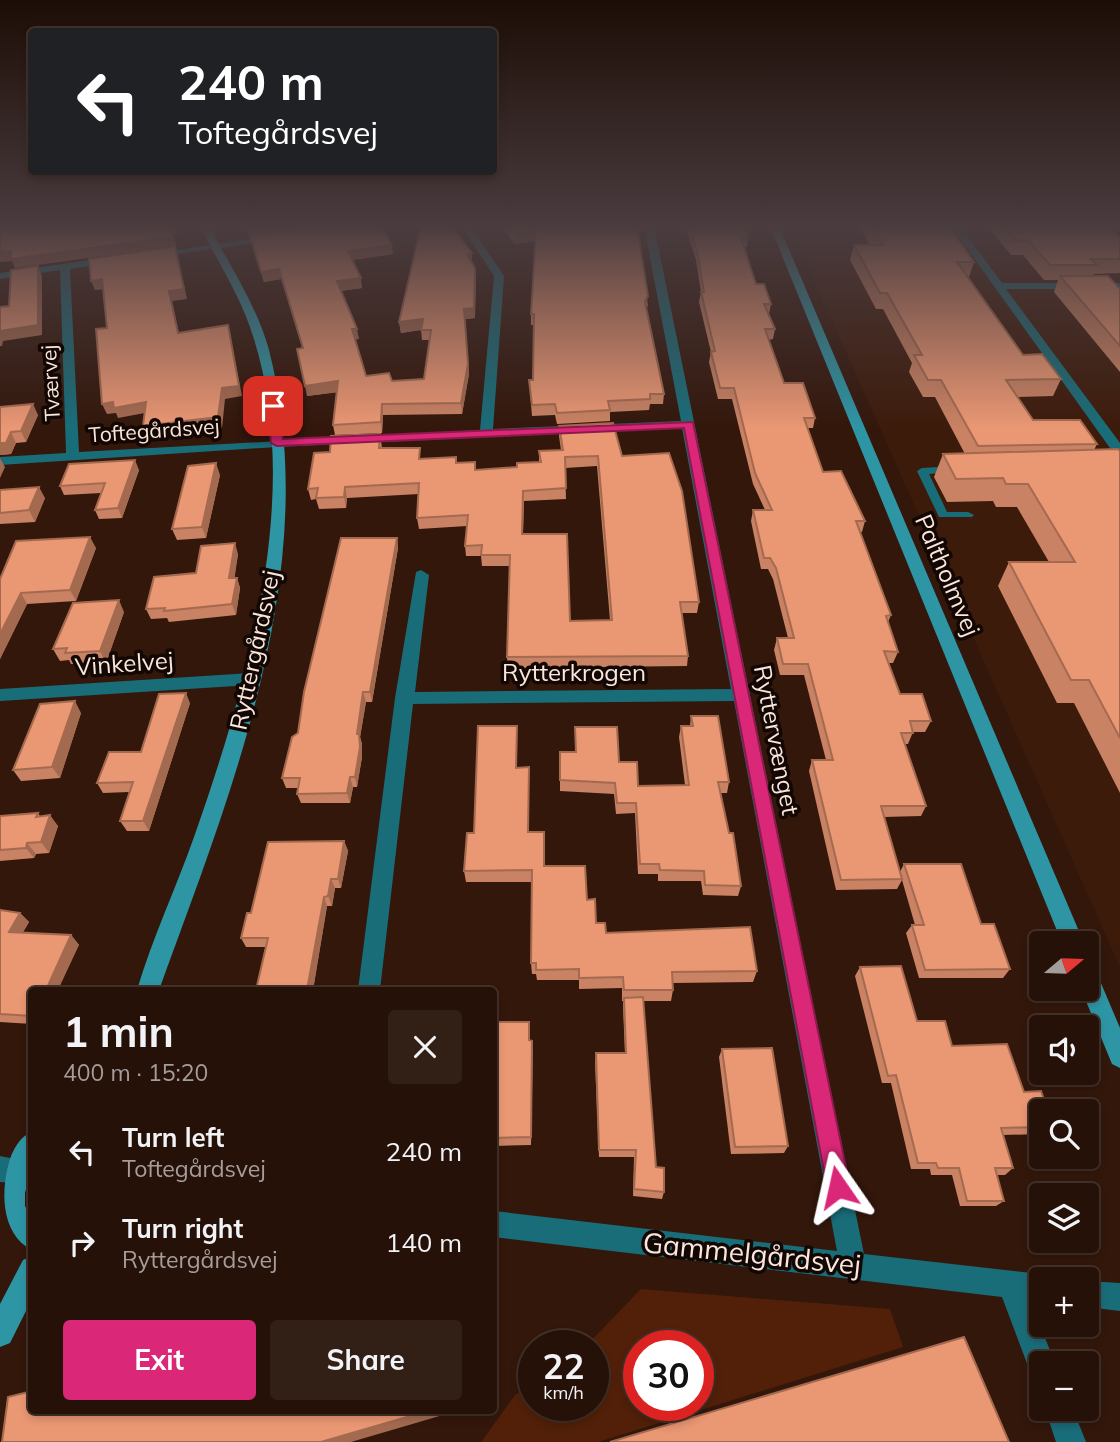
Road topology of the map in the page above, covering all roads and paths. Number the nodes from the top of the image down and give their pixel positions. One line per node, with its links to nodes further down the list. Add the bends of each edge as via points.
1 (66, 293): 11 (street, Tværvej)
2 (241, 293): 9 (street, Ryttergårdsvej, via 263,350)
3 (498, 293): 8 (street)
4 (663, 293): 7 (street, Ryttervænget)
5 (802, 293): 20 (street, Paltholmvej)
6 (1004, 293): 10 (street)
7 (689, 425): 8 (street, Toftegårdsvej); 18 (street, Ryttervænget)
8 (486, 433): 9 (street, Toftegårdsvej)
9 (277, 443): 11 (street, Toftegårdsvej); 16 (street, Ryttergårdsvej, via 278,504 271,580)
10 (1120, 452)
11 (73, 456): 12 (street, Toftegårdsvej)
12 (0, 461)
13 (971, 468): 14 (lane, via 922,471 943,515)
14 (968, 515)
15 (421, 575): 19 (street)
16 (251, 679): 17 (street, Vinkelvej); 21 (street, Ryttergårdsvej, via 199,848)
17 (0, 695)
18 (743, 695): 19 (street, Rytterkrogen); 29 (street, Ryttervænget)
19 (404, 698): 22 (street)
20 (1068, 931)
21 (149, 987)
22 (369, 987)
23 (1097, 1001): 24 (street)
24 (1120, 1056)
25 (28, 1148): 26 (street)
26 (8, 1170): 28 (street, via 11,1208 17,1225)
27 (497, 1224): 29 (street, Gammelgårdsvej)
28 (28, 1234)
29 (853, 1264): 31 (street, Gammelgårdsvej)
30 (28, 1277): 35 (street)
31 (1011, 1285): 32 (street, Gammelgårdsvej); 36 (street)
32 (1029, 1287)
33 (1099, 1295): 34 (street)
34 (1120, 1297)
35 (0, 1333)
36 (1036, 1351)
37 (1063, 1421): 38 (street)
38 (1071, 1442)

